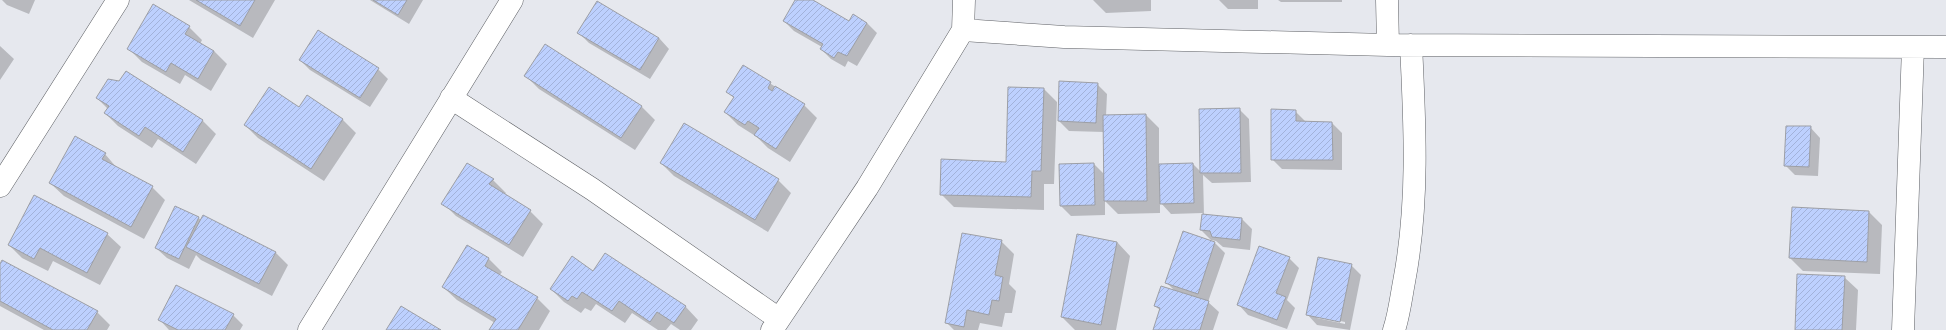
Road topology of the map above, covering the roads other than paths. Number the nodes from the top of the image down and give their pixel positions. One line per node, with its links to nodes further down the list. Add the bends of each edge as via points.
1 (118, 0): 11 (street)
2 (512, 0): 10 (street)
3 (964, 0): 5 (street)
4 (1387, 0): 6 (street)
5 (963, 30): 6 (street, via 1064,36); 12 (street, via 867,188)
6 (1388, 45): 7 (street)
7 (1411, 45): 8 (street); 14 (street, via 1415,192 1409,257)
8 (1913, 47): 9 (street); 15 (street)
9 (1946, 48)
10 (451, 98): 12 (street, via 592,189); 13 (street)
11 (0, 186)
12 (775, 324)
13 (309, 330)
14 (1394, 330)
15 (1903, 330)

